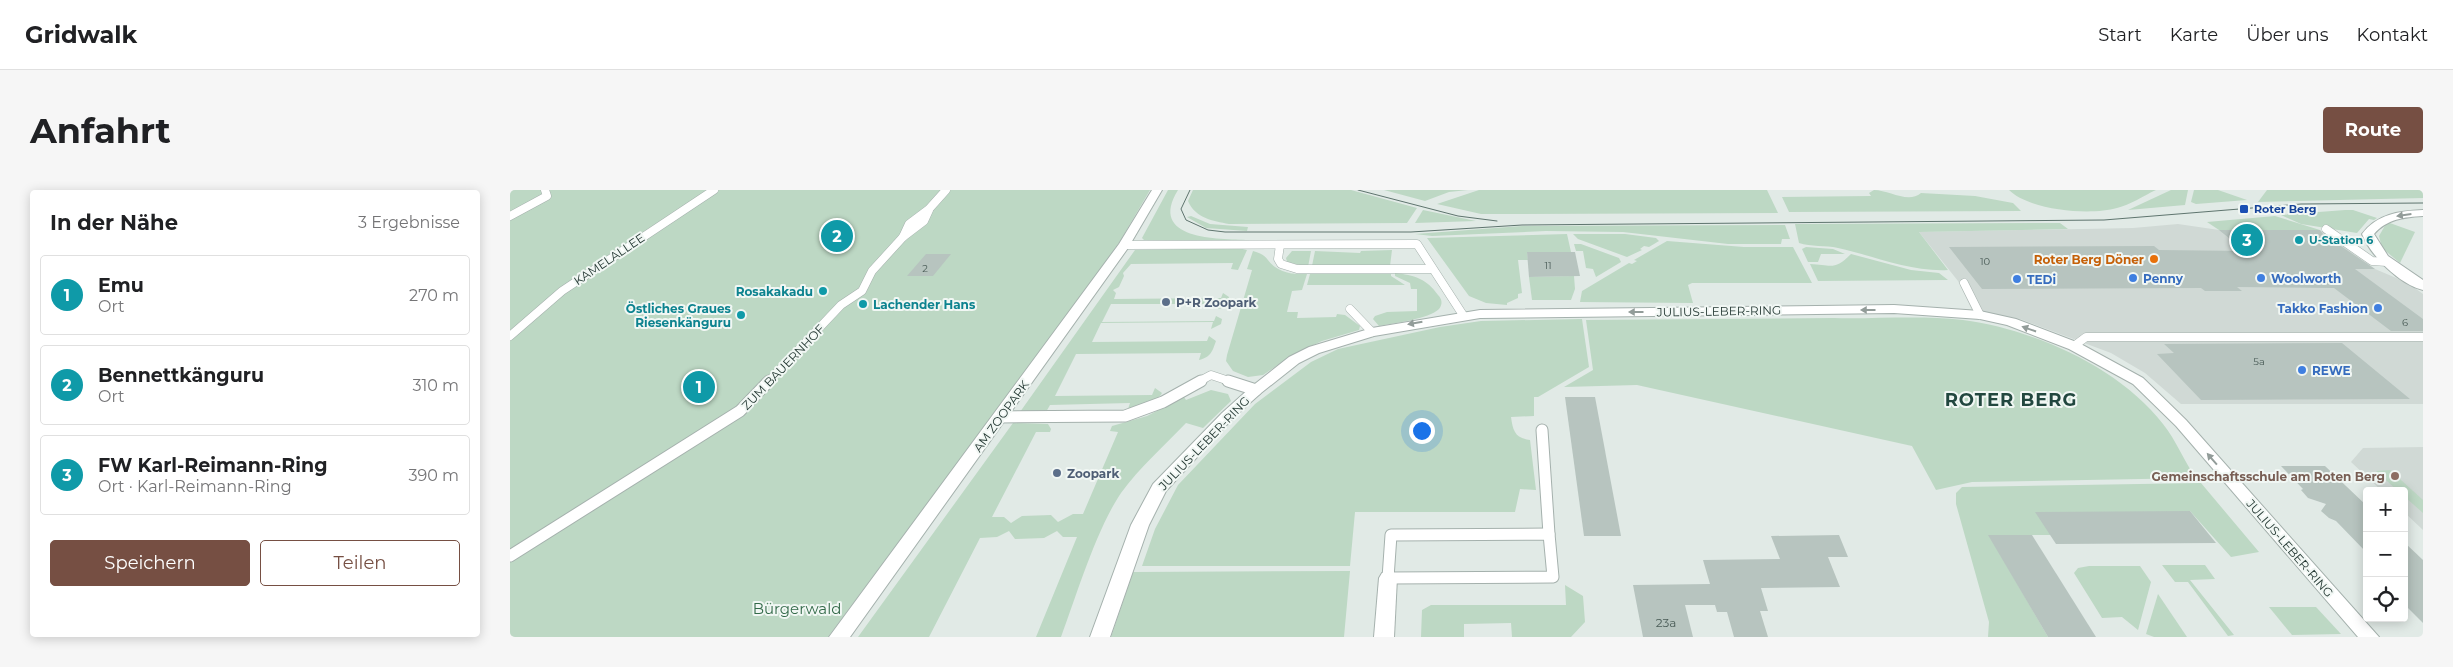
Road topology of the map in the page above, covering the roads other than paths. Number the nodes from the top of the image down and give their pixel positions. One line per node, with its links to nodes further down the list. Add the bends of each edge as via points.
1 (545, 190): 6 (lane, via 547,196)
2 (714, 190): 18 (lane, KAMELALLEE, via 562,291)
3 (946, 190): 25 (lane, ZUM BAUERNHOF, via 909,224 903,238 872,271 862,290 841,305 740,411)
4 (1157, 190): 8 (street, AM ZOOPARK)
5 (2423, 213): 10 (street, one-way to 10, via 2391,217 2373,227 2368,234 2372,246)
6 (510, 216)
7 (2326, 229): 10 (lane, via 2372,261)
8 (1124, 245): 9 (lane); 22 (street, AM ZOOPARK)
9 (1280, 245): 11 (lane, via 1416,244); 11 (lane, via 1278,259 1281,264 1297,269)
10 (2387, 262): 13 (street)
11 (1432, 269): 15 (lane)
12 (1964, 283): 16 (lane)
13 (2423, 286)
14 (1350, 309): 17 (lane)
15 (1463, 315): 16 (street, JULIUS-LEBER-RING, one-way to 15, via 1894,309); 17 (street, JULIUS-LEBER-RING, one-way to 17)
16 (1980, 315): 20 (street, JULIUS-LEBER-RING, one-way to 16, via 2011,322)
17 (1372, 332): 21 (street, JULIUS-LEBER-RING, via 1314,350 1294,360)
18 (510, 336)
19 (2423, 337): 20 (lane, via 2086,337)
20 (2074, 346): 30 (street, JULIUS-LEBER-RING, one-way to 20, via 2155,396 2138,380)
21 (1256, 390): 22 (lane, via 1211,374 1163,402 1125,416); 28 (street, JULIUS-LEBER-RING, via 1159,488 1140,525)
22 (1000, 417): 27 (street, AM ZOOPARK)
23 (1542, 430): 24 (lane)
24 (1548, 534): 26 (lane, via 1391,535); 26 (lane, via 1553,577)
25 (510, 556)
26 (1388, 578): 29 (street)
27 (839, 637)
28 (1100, 637)
29 (1384, 637)
30 (2369, 637)

